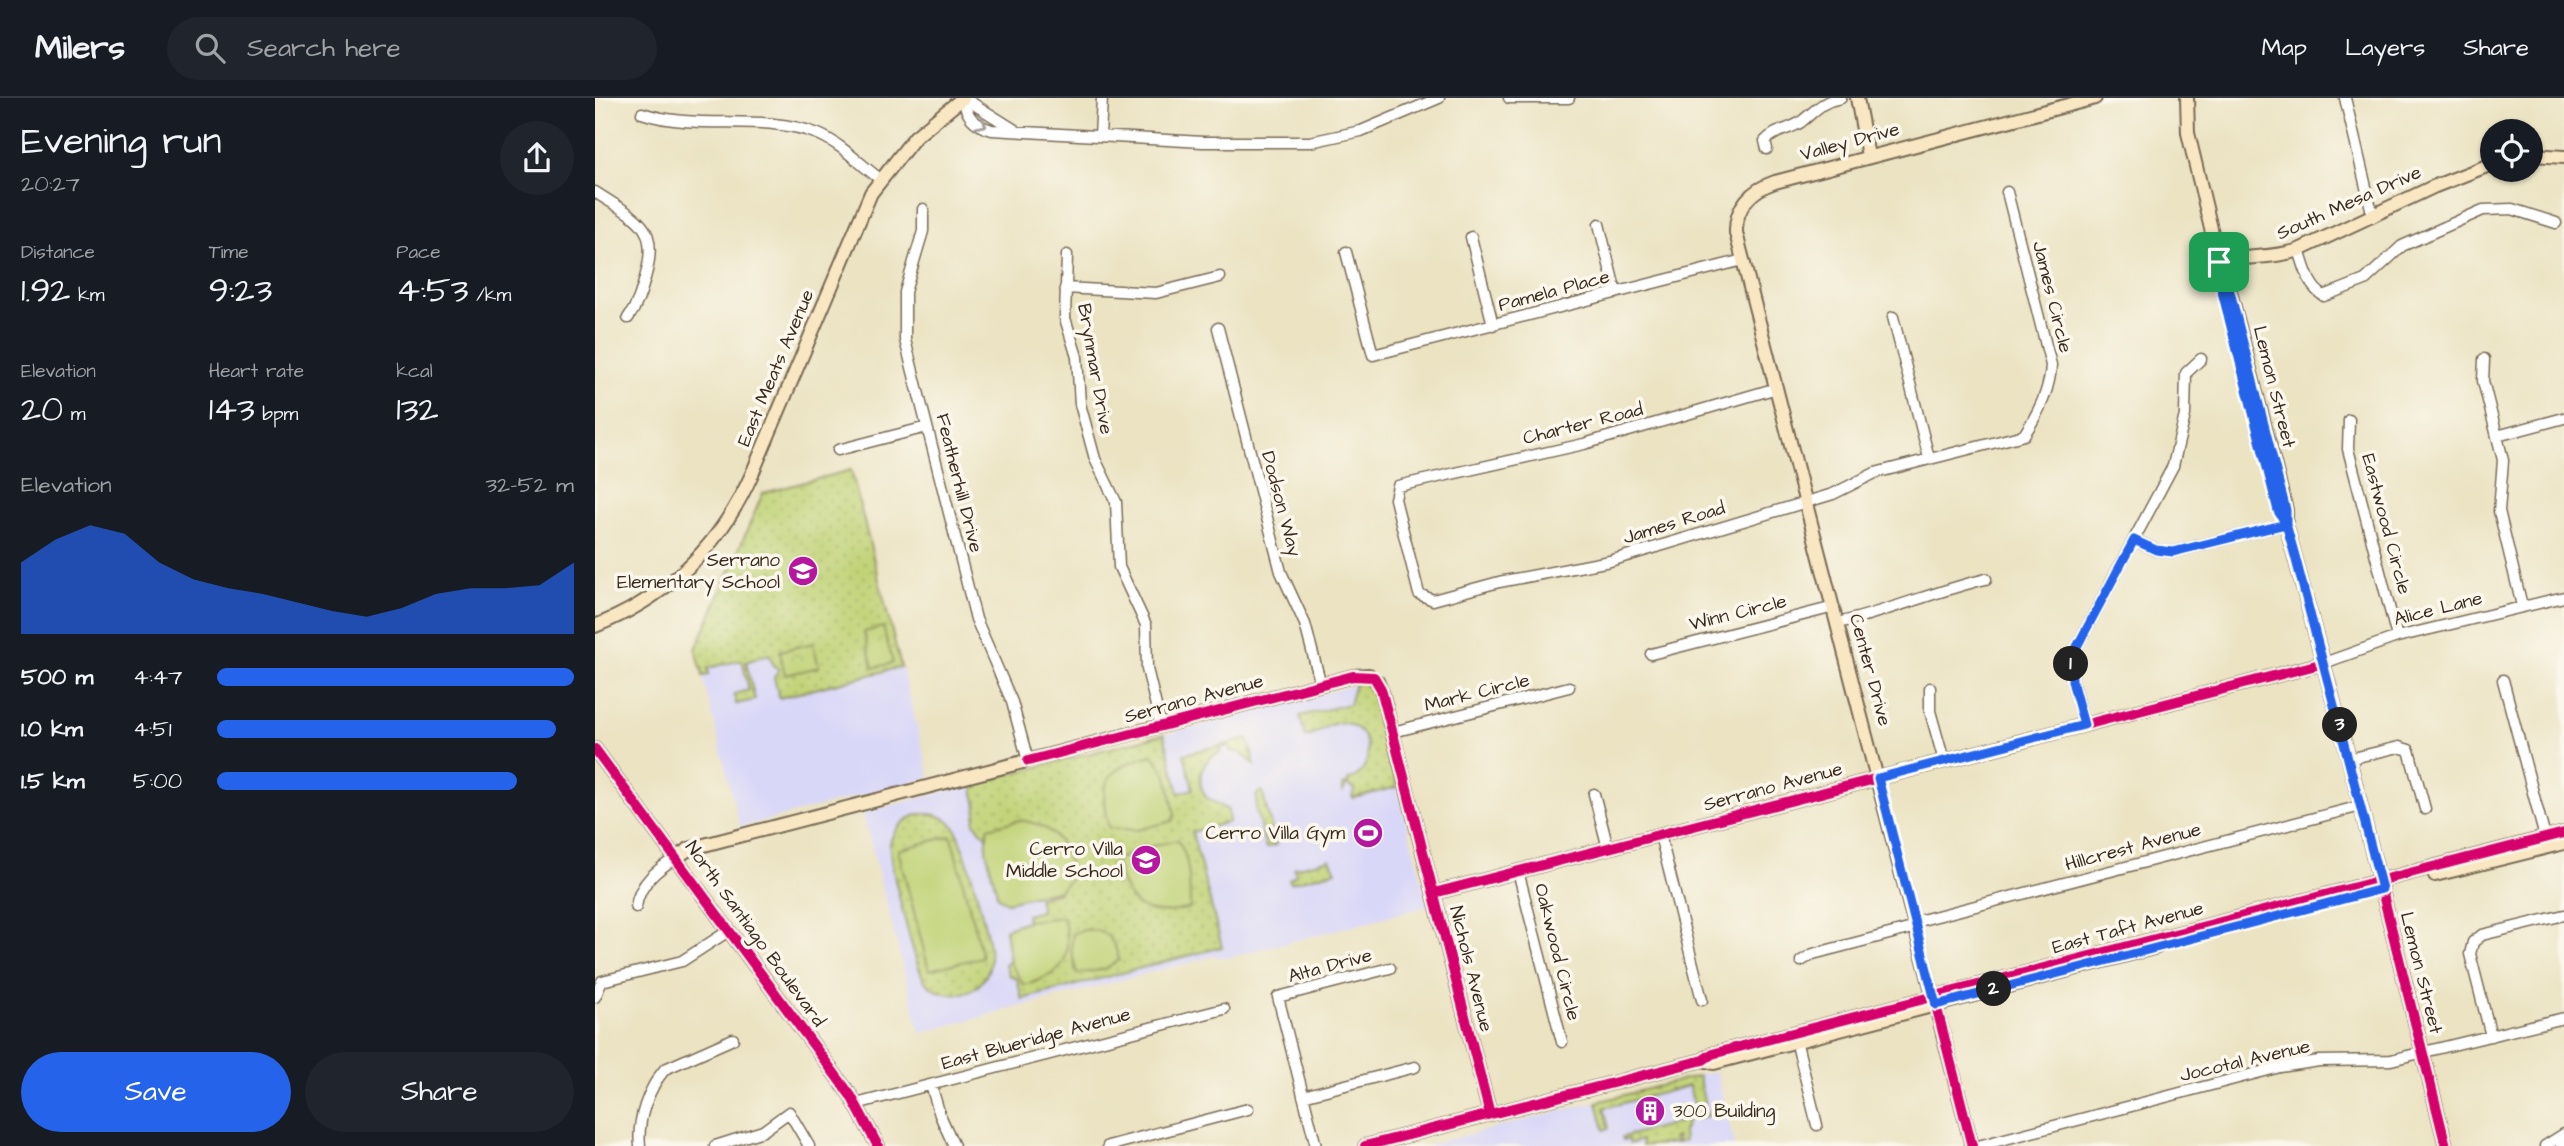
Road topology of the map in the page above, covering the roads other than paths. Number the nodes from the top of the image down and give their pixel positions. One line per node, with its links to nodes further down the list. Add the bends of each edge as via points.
1 (963, 98): 14 (street, via 965,112 980,126); 20 (street, East Meats Avenue, via 915,137)
2 (1103, 98): 14 (street)
3 (1439, 98): 14 (street, via 1361,131 1310,142)
4 (1509, 98): 5 (street)
5 (1569, 98)
6 (1841, 98): 15 (street, via 1824,102 1800,123 1772,135 1765,141)
7 (1857, 98): 16 (street)
8 (2095, 98): 16 (street, Valley Drive)
9 (2176, 98): 13 (street)
10 (2187, 98): 13 (street, Lemon Street)
11 (2344, 98): 25 (street)
12 (642, 113): 20 (street, via 666,121 786,126 820,135)
13 (2186, 115): 33 (street, Lemon Street)
14 (1100, 136)
15 (1767, 149)
16 (1868, 156): 23 (street, Valley Drive, via 1767,185)
17 (2543, 156): 18 (street)
18 (2564, 157)
19 (2480, 169): 25 (street, South Mesa Drive)
20 (880, 179): 59 (street, East Meats Avenue, via 730,519 672,583 644,603)
21 (595, 192): 38 (street, via 642,224 650,239 649,262 636,307)
22 (2007, 192): 49 (street, James Circle, via 2049,349 2050,380 2024,435)
23 (1743, 204): 32 (street, Center Drive, via 1736,227)
24 (923, 209): 46 (street, Featherhill Drive, via 923,231 907,281 903,319)
25 (2373, 217): 29 (street, South Mesa Drive)
26 (2556, 223): 29 (street, via 2512,209 2483,210 2402,246 2365,280 2324,296 2309,280)
27 (1599, 225): 36 (street)
28 (1471, 237): 39 (street)
29 (2299, 250): 33 (street, South Mesa Drive, via 2277,257 2246,256)
30 (1346, 252): 39 (street, Pamela Place, via 1373,355)
31 (1067, 255): 35 (street, Brynmar Drive)
32 (1743, 260): 36 (street, Pamela Place); 43 (street, Center Drive)
33 (2219, 262): 51 (street, Lemon Street, via 2283,496)
34 (1220, 277): 35 (street, via 1156,293)
35 (1065, 288): 69 (street, Brynmar Drive, via 1065,318 1077,357 1080,404 1095,459 1115,502 1119,567 1146,625 1147,669)
36 (1616, 293): 39 (street, Pamela Place)
37 (1893, 317): 49 (street)
38 (628, 318)
39 (1493, 325)
40 (1218, 328): 65 (street, Dodson Way, via 1281,572 1305,624)
41 (2201, 359): 52 (street, via 2185,378 2185,415 2173,466)
42 (2484, 359): 47 (street, via 2483,381)
43 (1777, 388): 50 (street, Center Drive); 55 (street, Charter Road, via 1584,444 1405,482 1396,488 1395,499)
44 (2564, 418): 47 (street)
45 (2349, 420): 60 (street, Eastwood Circle, via 2349,449)
46 (927, 427): 48 (street); 73 (street, Featherhill Drive, via 976,619 1012,702)
47 (2497, 436): 56 (street, via 2503,460 2499,511)
48 (838, 450)
49 (1929, 458): 50 (street, James Road, via 1875,473)
50 (1806, 503): 55 (street, James Road, via 1610,561 1433,600); 57 (street, Center Drive)
51 (2286, 524): 52 (street, via 2173,552); 62 (street, Lemon Street)
52 (2134, 540): 68 (street, via 2072,656 2072,681)
53 (1986, 579): 58 (street)
54 (2564, 597): 56 (street, Alice Lane)
55 (1423, 598)
56 (2522, 606): 60 (street, Alice Lane)
57 (1834, 607): 58 (street, Center Drive); 61 (street, Winn Circle)
58 (1838, 623): 75 (street, Center Drive)
59 (595, 626)
60 (2397, 636): 62 (street, Alice Lane)
61 (1651, 654)
62 (2323, 663): 68 (street, Serrano Avenue); 72 (street, Lemon Street)
63 (1370, 675): 65 (street, Serrano Avenue); 70 (street, Nichols Avenue, via 1381,689)
64 (2503, 680): 81 (street)
65 (1321, 685): 69 (street, Serrano Avenue)
66 (1569, 687): 70 (street, Mark Circle)
67 (1930, 688): 74 (street, via 1930,711)
68 (2084, 725): 74 (street, Serrano Avenue)
69 (1161, 726): 73 (street, Serrano Avenue)
70 (1392, 732): 87 (street, Nichols Avenue)
71 (595, 749): 84 (street, North Santiago Boulevard)
72 (2349, 759): 77 (street, Lemon Street); 78 (street, via 2399,747 2409,750)
73 (1028, 761): 84 (street, Serrano Avenue, via 689,849)
74 (1944, 761): 75 (street, Serrano Avenue)
75 (1878, 778): 80 (street, Serrano Avenue); 90 (street, Center Drive)
76 (1594, 794): 83 (street)
77 (2361, 806): 86 (street, Lemon Street); 90 (street, Hillcrest Avenue)
78 (2425, 809)
79 (2564, 833): 81 (street, East Taft Avenue)
80 (1660, 835): 83 (street, Serrano Avenue); 95 (street)
81 (2546, 842): 82 (street, East Taft Avenue); 86 (street, East Taft Avenue)
82 (2564, 843)
83 (1608, 848): 85 (street, Serrano Avenue)
84 (677, 857): 88 (street, via 650,878); 91 (street, North Santiago Boulevard)
85 (1518, 871): 87 (street, Serrano Avenue); 102 (street, Oakwood Circle)
86 (2381, 885): 96 (street, East Taft Avenue); 103 (street, Lemon Street)
87 (1434, 893): 109 (street, Nichols Avenue)
88 (636, 907)
89 (2564, 915): 99 (street, via 2482,935 2473,942 2470,954)
90 (1915, 924): 92 (street, Hillcrest Avenue); 96 (street, Center Drive)
91 (730, 930): 94 (street, via 683,961 602,981); 107 (street, North Santiago Boulevard)
92 (1801, 961)
93 (1390, 968): 106 (street, Alta Drive, via 1277,997)
94 (595, 997)
95 (1702, 1000)
96 (1935, 1000): 100 (street, East Taft Avenue); 120 (street, Center Drive)
97 (1224, 1009): 105 (street, East Blueridge Avenue)
98 (2564, 1018): 99 (street, Jocotal Avenue)
99 (2491, 1036): 103 (street, Jocotal Avenue)
100 (1795, 1037): 109 (street, East Taft Avenue, via 1712,1054); 110 (street)
101 (733, 1039): 112 (street, via 664,1069 640,1122)
102 (1562, 1042)
103 (2423, 1053): 121 (street, Jocotal Avenue, via 2378,1062 2319,1061 2280,1067); 122 (street, Lemon Street)
104 (1416, 1067): 106 (street)
105 (931, 1085): 107 (street, East Blueridge Avenue); 116 (street)
106 (1303, 1096): 118 (street)
107 (856, 1104): 115 (street, North Santiago Boulevard)
108 (1248, 1110): 117 (street)
109 (1490, 1114): 119 (street, East Taft Avenue)
110 (1817, 1125)
111 (2564, 1134): 123 (street)
112 (640, 1146)
113 (715, 1146): 114 (street, via 763,1131 789,1112)
114 (809, 1146)
115 (879, 1146)
116 (954, 1146)
117 (1108, 1146)
118 (1316, 1146)
119 (1365, 1146)
120 (1972, 1146)
121 (1978, 1146)
122 (2446, 1146)
123 (2545, 1146)

